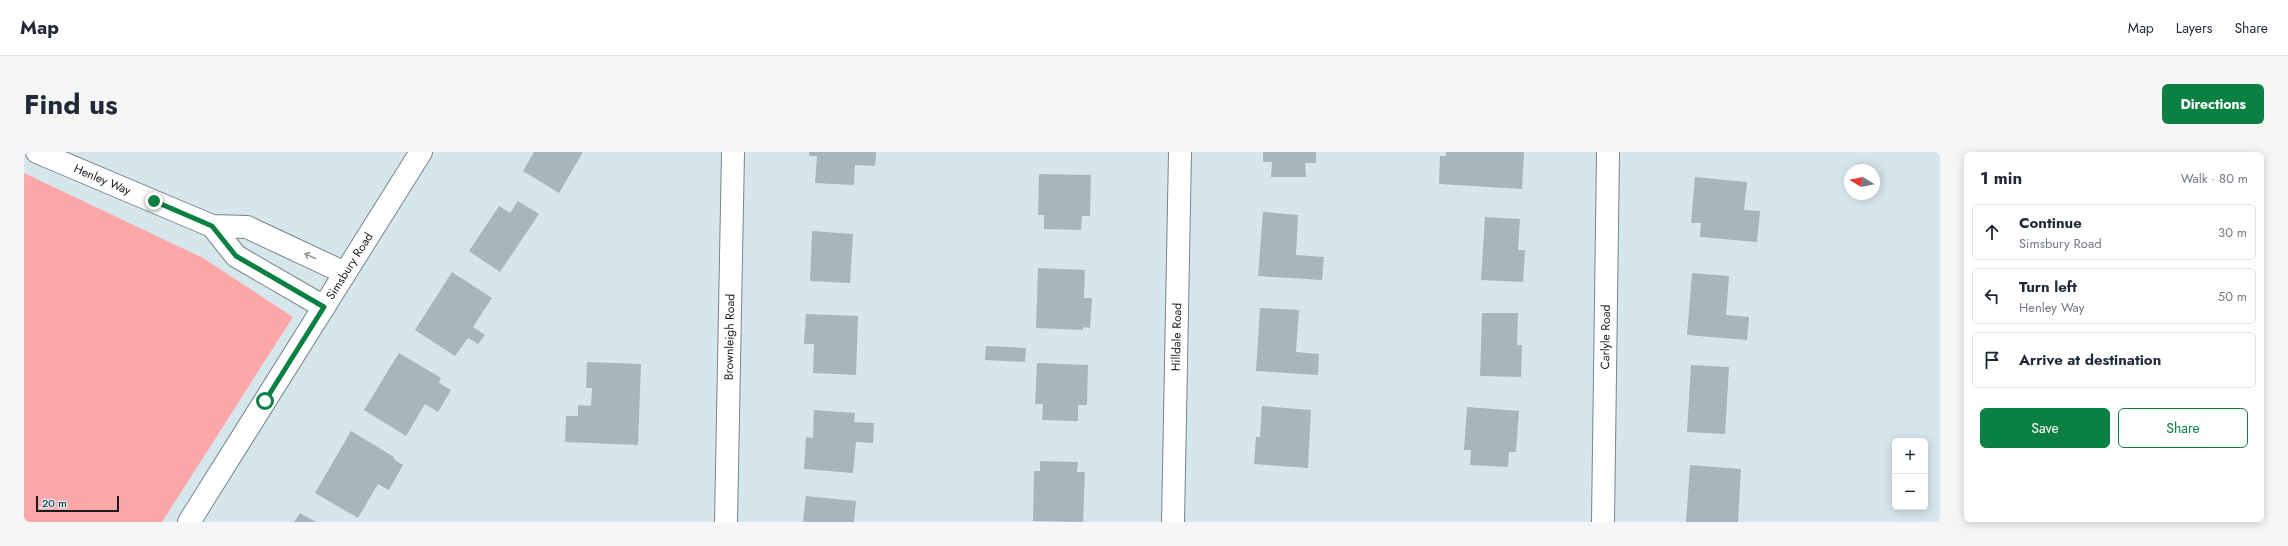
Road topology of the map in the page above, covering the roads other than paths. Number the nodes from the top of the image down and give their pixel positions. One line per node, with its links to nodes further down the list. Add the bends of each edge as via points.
1 (37, 152): 6 (street, Henley Way)
2 (421, 152): 7 (street, Simsbury Road)
3 (733, 152): 10 (street, Brownleigh Road)
4 (1180, 152): 11 (street, Hilldale Road)
5 (1608, 152): 12 (street, Carlyle Road)
6 (212, 226): 7 (street, Henley Way, one-way to 6, via 246,227); 8 (street, Henley Way, via 236,256)
7 (345, 272): 8 (street, Simsbury Road)
8 (324, 307): 9 (street, Simsbury Road)
9 (189, 522)
10 (726, 522)
11 (1173, 522)
12 (1603, 522)

